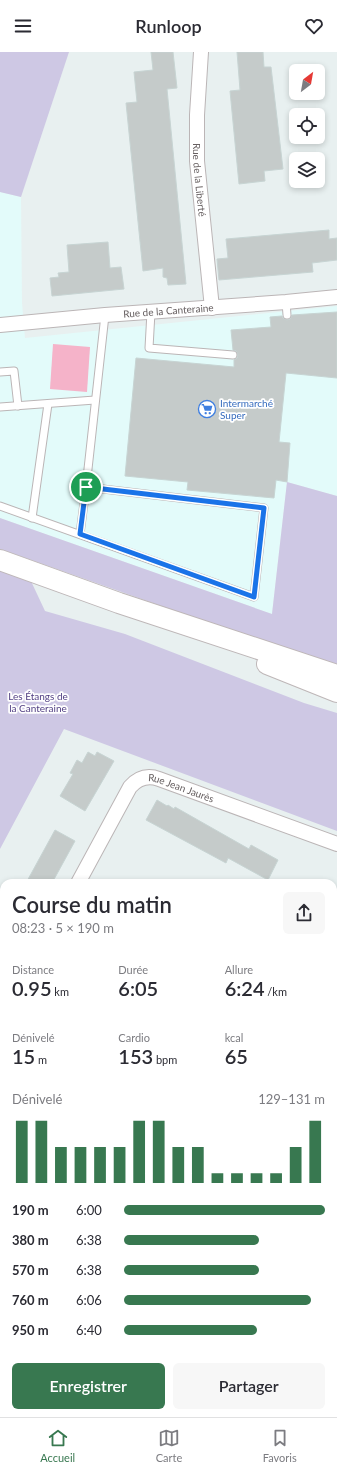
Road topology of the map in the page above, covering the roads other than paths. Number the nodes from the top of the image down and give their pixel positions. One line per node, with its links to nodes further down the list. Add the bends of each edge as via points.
1 (201, 52): 3 (street, Rue de la Liberté, via 197,161)
2 (337, 297): 3 (street, Rue de la Canteraine, via 287,309)
3 (212, 308): 4 (street, Rue de la Canteraine)
4 (151, 312): 5 (street, Rue de la Canteraine); 7 (lane, via 149,348)
5 (105, 315): 6 (street, Rue de la Canteraine); 9 (lane)
6 (0, 325)
7 (233, 355)
8 (0, 372): 11 (lane, via 14,371)
9 (95, 400): 10 (lane); 13 (lane)
10 (48, 404): 11 (lane); 15 (lane)
11 (18, 406): 12 (lane)
12 (0, 407)
13 (86, 487): 16 (lane); 16 (lane, via 264,508 254,597)
14 (0, 506): 15 (lane)
15 (32, 518): 16 (lane)
16 (80, 534)
17 (0, 560): 18 (main road)
18 (119, 603): 19 (main road); 20 (main road)
19 (337, 675)
20 (337, 692)
21 (337, 844): 22 (street, Rue Jean Jaurès, via 159,779 146,777 137,780 130,787)
22 (80, 879)

